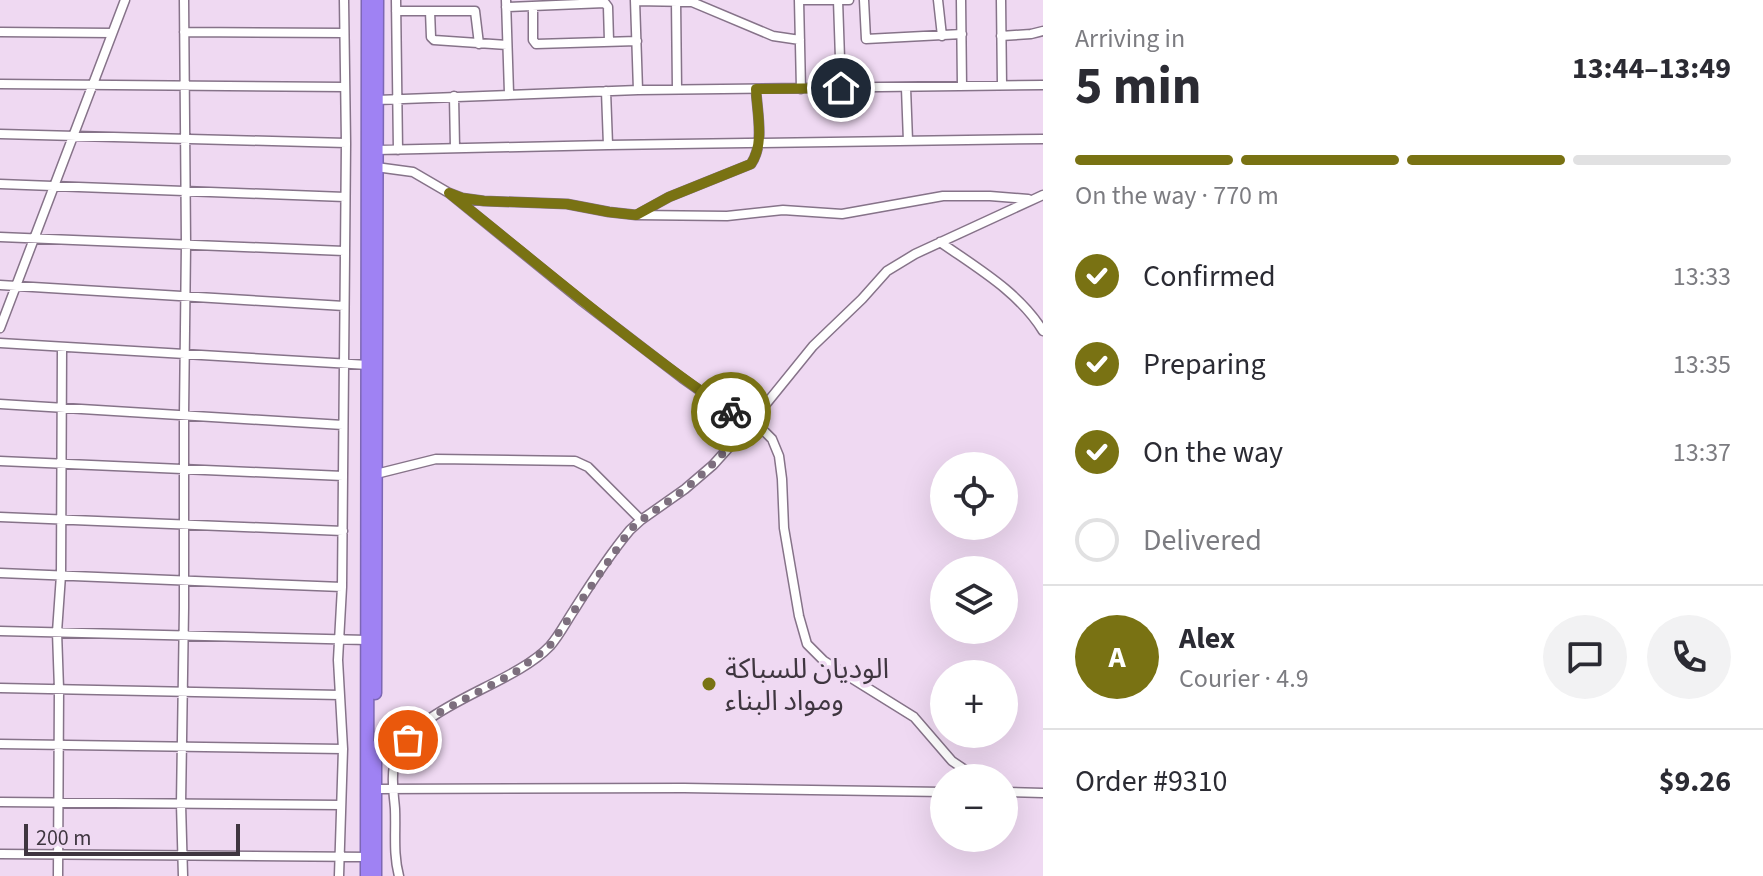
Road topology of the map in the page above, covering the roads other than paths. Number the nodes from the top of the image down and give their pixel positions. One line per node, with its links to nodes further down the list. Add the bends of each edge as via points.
1 (125, 0): 24 (street)
2 (184, 0): 23 (street)
3 (344, 0): 25 (street)
4 (368, 0): 87 (highway)
5 (377, 0): 51 (highway)
6 (396, 0): 19 (street)
7 (676, 0): 15 (street); 29 (street, via 696,3 773,36); 43 (street)
8 (799, 0): 9 (street); 29 (street)
9 (838, 0): 10 (street); 41 (street)
10 (849, 0)
11 (864, 0): 27 (street, via 866,39)
12 (938, 0): 27 (street)
13 (961, 0): 26 (street)
14 (1001, 0): 28 (street)
15 (635, 1): 31 (street)
16 (564, 2): 18 (street); 30 (street, via 606,4)
17 (506, 4): 18 (street); 33 (street)
18 (533, 6): 30 (street, via 536,44)
19 (396, 11): 20 (street); 50 (street)
20 (430, 11): 32 (street, via 434,40); 32 (street, via 475,11)
21 (1043, 31): 28 (street)
22 (0, 32): 24 (street)
23 (184, 32): 25 (street); 36 (street)
24 (112, 33): 35 (street)
25 (344, 33): 40 (street)
26 (962, 34): 27 (street); 39 (street)
27 (942, 36)
28 (1001, 36): 37 (street)
29 (800, 40): 45 (street)
30 (609, 41): 31 (street)
31 (637, 41): 46 (street)
32 (479, 44): 33 (street)
33 (507, 45): 48 (street)
34 (0, 84): 35 (street)
35 (92, 84): 36 (street); 53 (street)
36 (184, 85): 40 (street); 54 (street)
37 (1002, 85): 38 (street); 39 (street)
38 (1043, 85)
39 (962, 86): 42 (street)
40 (344, 87): 57 (street)
41 (841, 88): 42 (street); 45 (street)
42 (906, 88): 56 (street)
43 (677, 89): 44 (street); 46 (street)
44 (756, 89): 45 (street); 58 (street)
45 (801, 89)
46 (638, 90): 47 (street)
47 (606, 91): 48 (street); 59 (street)
48 (509, 93): 49 (street)
49 (454, 96): 50 (street); 60 (street)
50 (397, 98): 51 (street); 62 (street)
51 (377, 100): 61 (highway)
52 (0, 134): 53 (street)
53 (74, 135): 54 (street); 65 (street)
54 (184, 138): 57 (street); 66 (street)
55 (1043, 139): 56 (street)
56 (908, 141): 58 (street)
57 (346, 143): 69 (street)
58 (759, 144): 59 (street); 71 (street, via 749,166)
59 (608, 145): 60 (street)
60 (455, 148): 62 (street)
61 (376, 150): 62 (street); 63 (highway)
62 (398, 150)
63 (376, 167): 67 (street, via 413,172); 96 (highway)
64 (0, 184): 65 (street)
65 (54, 187): 66 (street); 73 (street)
66 (185, 192): 69 (street); 75 (street)
67 (449, 193): 71 (street); 92 (street, via 583,302)
68 (1043, 195): 70 (street)
69 (345, 197): 76 (street)
70 (1033, 199): 71 (street, via 943,196 842,214 783,210 727,216); 74 (street)
71 (636, 215)
72 (0, 237): 73 (street)
73 (35, 239): 75 (street); 78 (street)
74 (940, 242): 82 (street, via 1006,289); 92 (street, via 887,271 813,346)
75 (186, 244): 76 (street); 79 (street)
76 (344, 251): 80 (street)
77 (0, 285): 78 (street)
78 (17, 286): 79 (street); 81 (street)
79 (185, 297): 80 (street); 85 (street)
80 (344, 306): 86 (street)
81 (0, 328)
82 (1043, 331)
83 (0, 343): 84 (street)
84 (62, 348): 85 (street); 89 (street)
85 (185, 355): 86 (street); 90 (street)
86 (343, 364): 87 (street); 91 (street)
87 (368, 365): 110 (highway)
88 (0, 404): 89 (street)
89 (61, 408): 90 (street); 94 (street)
90 (184, 415): 91 (street); 95 (street)
91 (343, 425): 97 (street)
92 (749, 425): 100 (street, via 713,465); 120 (street, via 772,439 779,456 784,528 807,644 824,661 914,717)
93 (0, 461): 94 (street)
94 (61, 463): 95 (street); 99 (street)
95 (183, 469): 97 (street); 101 (street)
96 (376, 474): 100 (street, via 436,459 575,461 588,467); 121 (highway)
97 (343, 476): 102 (street)
98 (0, 517): 99 (street)
99 (60, 520): 101 (street); 104 (street)
100 (641, 520): 122 (street, via 549,647 414,732 394,763)
101 (184, 525): 102 (street); 105 (street)
102 (343, 531): 106 (street)
103 (0, 573): 104 (street)
104 (61, 575): 105 (street); 108 (street)
105 (184, 580): 106 (street); 109 (street)
106 (342, 587): 111 (street)
107 (0, 631): 108 (street)
108 (57, 632): 109 (street); 113 (street)
109 (184, 636): 111 (street); 114 (street)
110 (367, 640): 111 (street); 134 (highway)
111 (339, 641): 115 (street)
112 (0, 688): 113 (street)
113 (59, 689): 114 (street); 117 (street)
114 (182, 691): 115 (street); 118 (street)
115 (340, 695): 119 (street)
116 (0, 744): 117 (street)
117 (59, 745): 118 (street); 127 (street)
118 (182, 745): 119 (street); 128 (street)
119 (343, 749): 129 (street)
120 (956, 764)
121 (376, 789): 122 (street); 134 (highway)
122 (393, 789): 123 (street); 140 (street)
123 (930, 792)
124 (1018, 792): 125 (street)
125 (1043, 793)
126 (0, 802): 127 (street)
127 (59, 802): 128 (street); 131 (street)
128 (181, 804): 129 (street); 132 (street)
129 (341, 805): 133 (street)
130 (0, 854): 131 (street)
131 (59, 855): 132 (street); 135 (street)
132 (184, 855): 133 (street); 136 (street)
133 (339, 858): 134 (street); 137 (street)
134 (371, 858): 138 (highway); 139 (highway)
135 (58, 876)
136 (183, 876)
137 (339, 876)
138 (367, 876)
139 (375, 876)
140 (399, 876)

